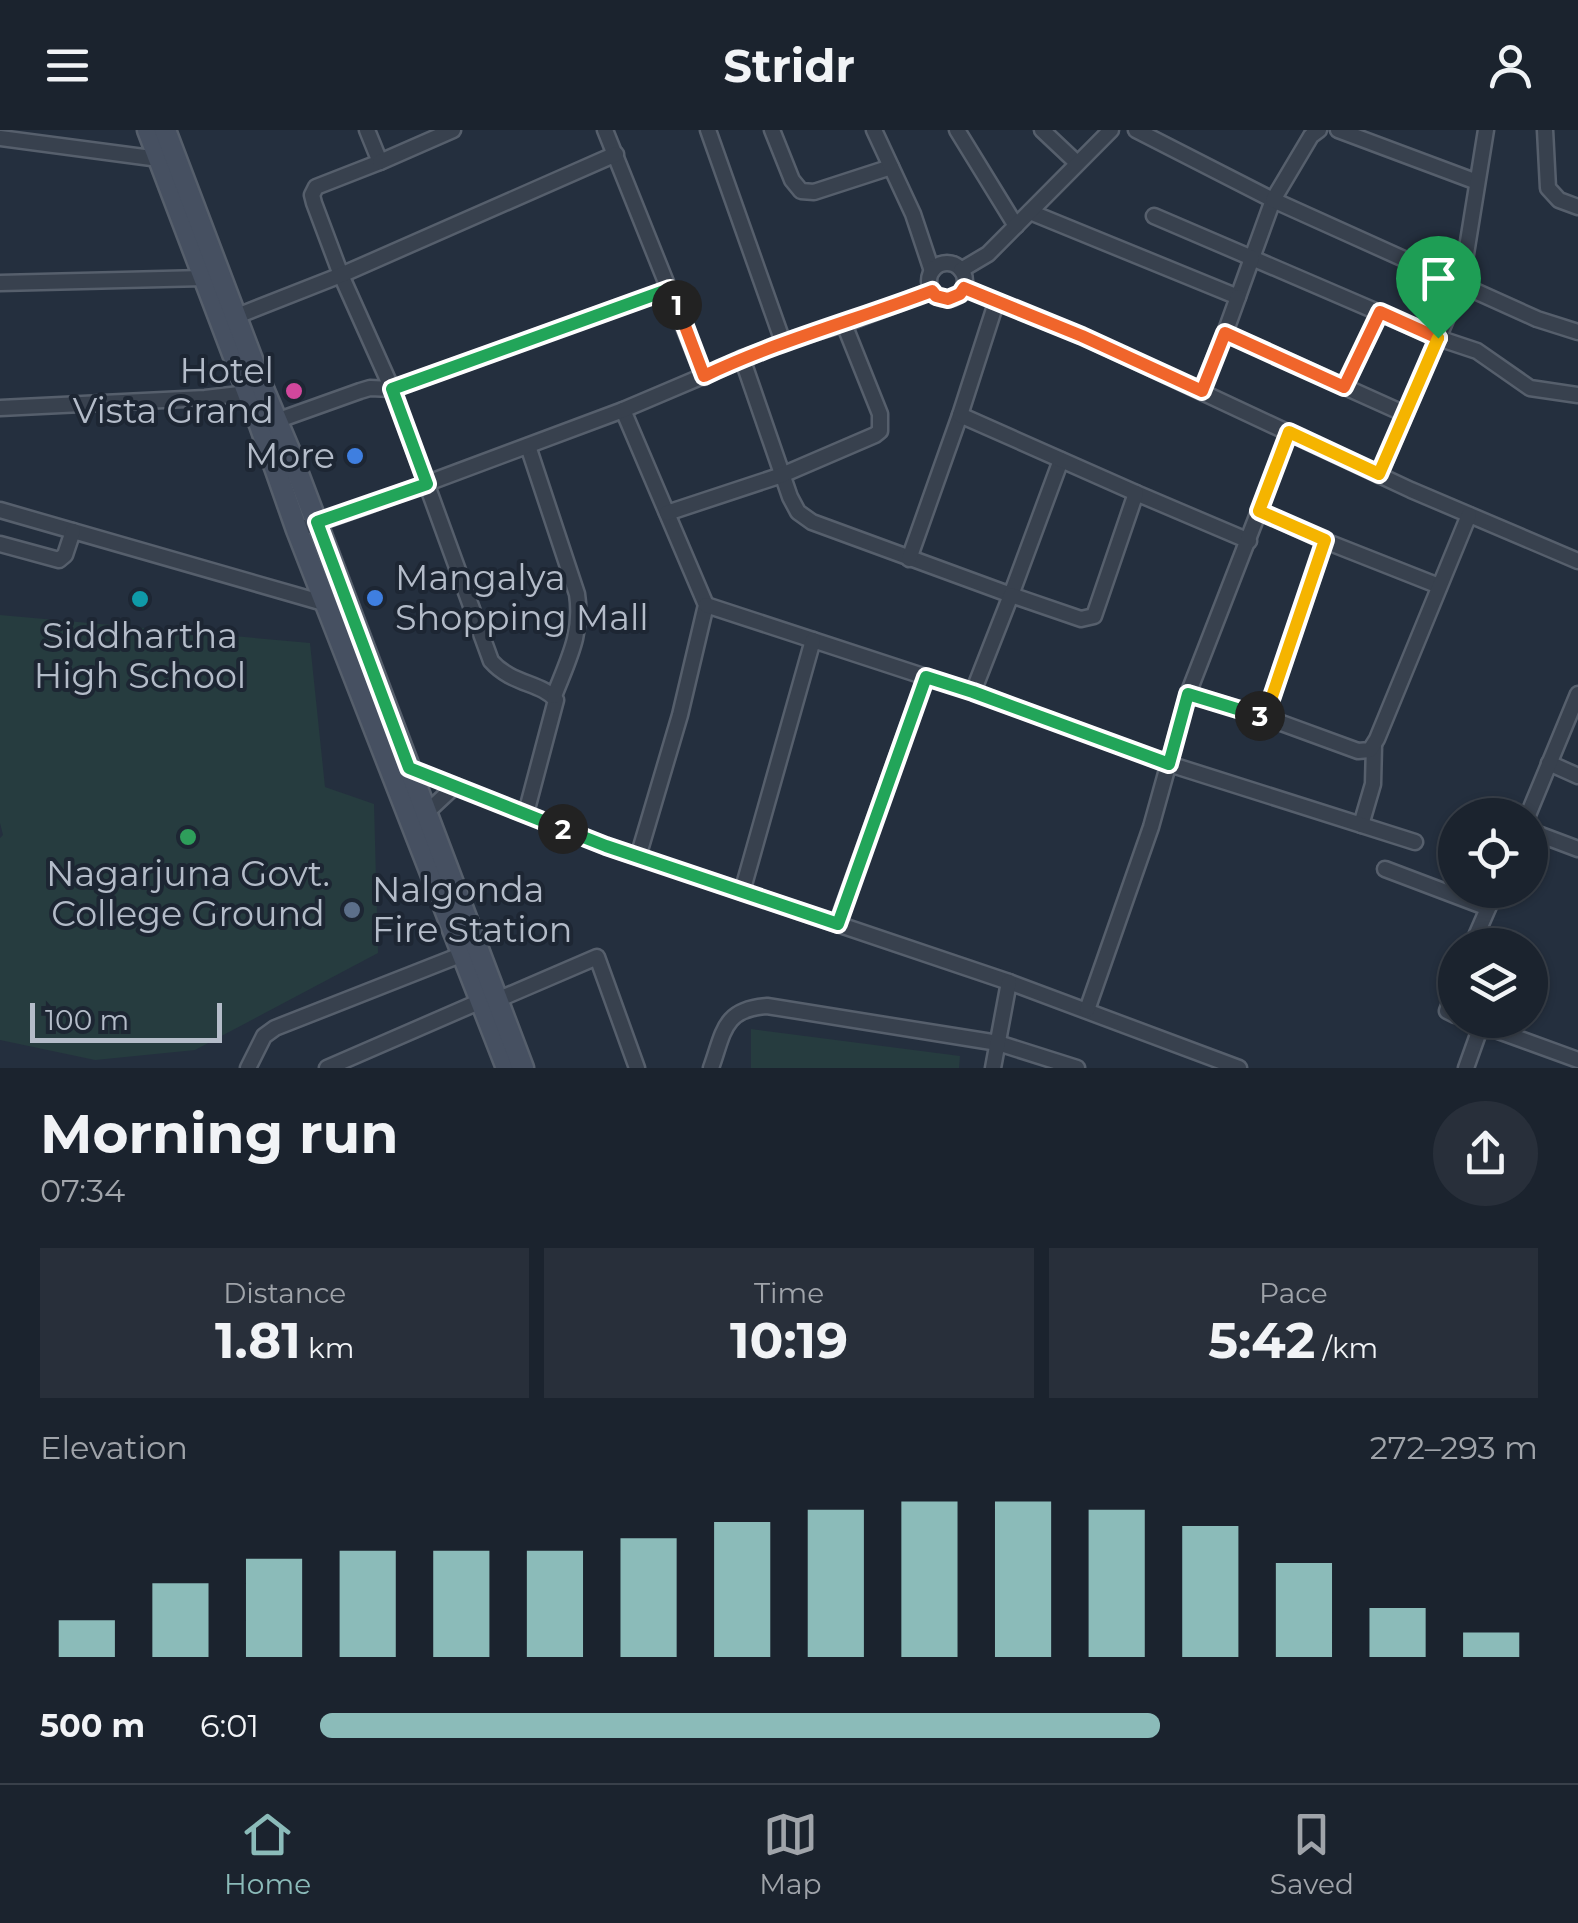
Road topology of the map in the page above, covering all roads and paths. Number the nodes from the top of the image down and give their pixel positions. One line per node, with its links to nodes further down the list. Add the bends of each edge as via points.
1 (148, 130): 20 (main road)
2 (165, 130): 43 (main road)
3 (367, 130): 21 (street)
4 (453, 130): 21 (street)
5 (606, 130): 19 (street)
6 (708, 130): 48 (street)
7 (772, 130): 23 (street, via 801,190 814,192)
8 (874, 130): 23 (street)
9 (957, 130): 29 (street)
10 (1042, 130): 22 (street)
11 (1136, 130): 25 (street)
12 (1318, 130): 25 (street)
13 (1338, 130): 17 (street)
14 (1486, 130): 24 (street)
15 (1545, 130): 26 (street, via 1548,188)
16 (1101, 133): 22 (street)
17 (1356, 133): 24 (street)
18 (0, 138): 20 (street)
19 (616, 154): 33 (street); 38 (street)
20 (158, 159): 34 (main road)
21 (380, 162): 33 (street, via 313,190)
22 (1077, 163): 27 (street)
23 (891, 168): 32 (street)
24 (1476, 182): 36 (street)
25 (1272, 200): 30 (street); 36 (street)
26 (1578, 207)
27 (1030, 212): 29 (street); 40 (street)
28 (1154, 216): 30 (street)
29 (1016, 226): 31 (street)
30 (1252, 258): 40 (street); 42 (street)
31 (962, 270): 32 (street, via 950,264); 37 (street)
32 (932, 271): 39 (street)
33 (341, 275): 43 (street); 52 (street)
34 (204, 278): 35 (street); 54 (main road)
35 (0, 283)
36 (1461, 285): 45 (street); 47 (street)
37 (964, 288): 39 (street, via 948,299); 41 (street)
38 (670, 289): 50 (street); 52 (street)
39 (932, 291): 44 (street)
40 (1238, 297): 46 (street)
41 (996, 303): 53 (street); 59 (street)
42 (1380, 312): 47 (street); 51 (street)
43 (236, 316): 60 (main road)
44 (844, 324): 48 (street); 65 (street, via 880,414 880,431)
45 (1578, 332)
46 (1225, 333): 51 (street); 53 (street)
47 (1438, 338): 55 (street, via 1477,351 1530,388); 58 (street)
48 (783, 342): 49 (street)
49 (742, 358): 50 (street); 65 (street)
50 (704, 376): 57 (street)
51 (1344, 387): 58 (street)
52 (392, 389): 60 (street, via 360,390); 66 (street)
53 (1202, 391): 61 (street)
54 (248, 393): 56 (street); 72 (main road)
55 (1578, 394)
56 (0, 408)
57 (623, 410): 62 (street); 70 (street)
58 (1405, 414): 64 (street)
59 (960, 415): 63 (street); 77 (street)
60 (276, 420): 72 (main road)
61 (1289, 432): 64 (street); 69 (street)
62 (528, 446): 66 (street); 88 (street, via 580,609)
63 (1061, 460): 67 (street); 80 (street)
64 (1379, 474): 71 (street)
65 (782, 475): 70 (street); 77 (street, via 798,512 812,522)
66 (427, 484): 72 (street); 88 (street, via 491,661 508,677)
67 (1136, 493): 75 (street); 80 (street, via 1094,616 1081,619)
68 (0, 510): 73 (street)
69 (1259, 511): 74 (street); 75 (street)
70 (667, 513): 82 (street)
71 (1469, 514): 78 (street); 79 (street)
72 (307, 526): 81 (main road); 93 (main road)
73 (74, 531): 76 (street, via 59,560); 81 (street)
74 (1325, 540): 79 (street); 89 (street)
75 (1249, 541): 86 (street)
76 (0, 544)
77 (909, 560): 80 (street)
78 (1578, 562)
79 (1439, 586): 90 (street)
80 (1011, 595): 85 (street)
81 (327, 604): 110 (main road)
82 (706, 605): 83 (street); 103 (street)
83 (813, 640): 84 (street); 106 (street)
84 (926, 677): 85 (street); 108 (street)
85 (973, 692): 92 (street)
86 (1188, 694): 89 (street); 92 (street)
87 (1578, 694): 91 (street)
88 (554, 696): 98 (street)
89 (1265, 717): 90 (street, via 1358,751)
90 (1374, 745): 99 (street, via 1373,784)
91 (1549, 763): 94 (street); 96 (street)
92 (1169, 764): 99 (street); 113 (street)
93 (409, 768): 95 (street); 97 (main road)
94 (1578, 776)
95 (454, 786): 97 (street); 98 (street)
96 (1535, 798)
97 (426, 813): 112 (main road)
98 (526, 813): 103 (street)
99 (1361, 825): 101 (street)
100 (1548, 838): 102 (street)
101 (1415, 842)
102 (1578, 849)
103 (638, 857): 106 (street)
104 (1385, 869): 105 (street)
105 (1438, 889)
106 (742, 892): 108 (street)
107 (1488, 908): 109 (street)
108 (838, 924): 111 (street)
109 (1479, 928)
110 (463, 954): 112 (main road); 120 (street, via 275,1028)
111 (1010, 982): 113 (street); 116 (street)
112 (489, 1000): 121 (street); 122 (main road); 123 (main road); 124 (street, via 597,957)
113 (1087, 1010): 117 (street)
114 (1471, 1038): 129 (street)
115 (1516, 1038): 118 (street)
116 (998, 1043): 125 (street, via 767,1006 736,1013); 126 (street); 127 (street)
117 (1201, 1053): 119 (street); 128 (street)
118 (1578, 1060)
119 (1234, 1067)
120 (248, 1068)
121 (328, 1068)
122 (507, 1068)
123 (524, 1068)
124 (636, 1068)
125 (711, 1068)
126 (993, 1068)
127 (1077, 1068)
128 (1192, 1068)
129 (1466, 1068)

